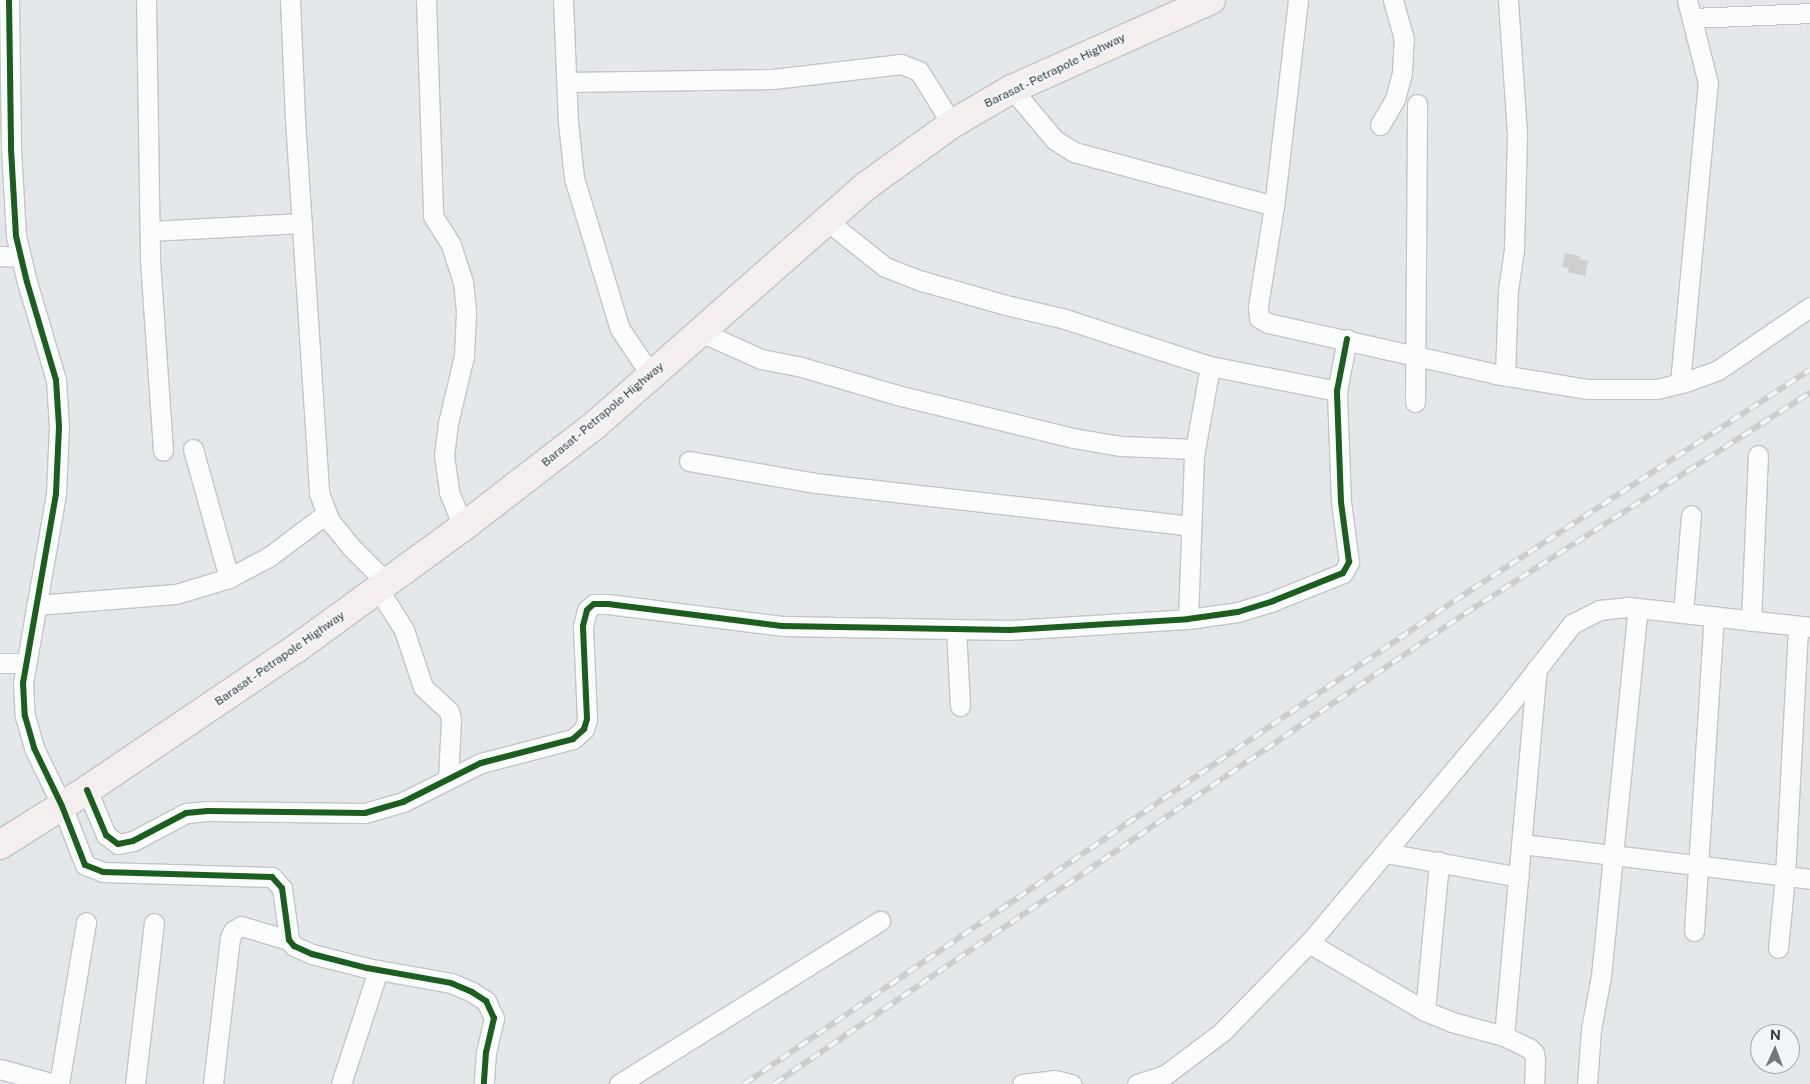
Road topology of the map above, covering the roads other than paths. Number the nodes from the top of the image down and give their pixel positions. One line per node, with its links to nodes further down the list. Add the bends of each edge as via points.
1 (9, 0): 15 (street)
2 (146, 0): 21 (street)
3 (290, 0): 20 (street)
4 (426, 0): 42 (street, via 433,216 451,245 463,282 466,313 464,356 444,455 449,492)
5 (563, 0): 12 (street)
6 (1210, 0): 13 (highway, Barasat - Petrapole Highway)
7 (1298, 0): 18 (street)
8 (1392, 0): 17 (street, via 1404,39 1402,72 1395,99)
9 (1508, 0): 30 (street, via 1517,133 1514,250 1508,290)
10 (1690, 9): 11 (street); 31 (street, via 1708,83)
11 (1810, 14)
12 (567, 82): 16 (street, via 773,79 901,64 919,71); 29 (street, via 574,178 620,329)
13 (1012, 90): 16 (highway, Barasat - Petrapole Highway); 18 (street, via 1055,140 1074,152)
14 (1417, 104): 27 (street)
15 (5, 110): 23 (street, via 16,236)
16 (952, 124): 19 (highway, Barasat - Petrapole Highway, via 866,186)
17 (1380, 125)
18 (1274, 206): 26 (street, via 1258,306 1259,318 1268,323)
19 (826, 220): 25 (highway, Barasat - Petrapole Highway); 28 (street, via 885,266 922,281 1065,318)
20 (302, 223): 21 (street); 39 (street, via 319,493)
21 (150, 231): 36 (street)
22 (0, 256): 23 (street)
23 (21, 257): 45 (street, via 56,380 59,427 56,494)
24 (1810, 307): 31 (street, via 1737,359 1718,370)
25 (701, 332): 29 (highway, Barasat - Petrapole Highway); 35 (street, via 762,359 1073,438 1121,446)
26 (1347, 339): 27 (street); 32 (street)
27 (1415, 355): 30 (street); 33 (street)
28 (1210, 366): 32 (street); 35 (street)
29 (651, 375): 42 (highway, Barasat - Petrapole Highway, via 595,425)
30 (1505, 375): 31 (street, via 1588,389 1657,389)
31 (1680, 383)
32 (1336, 391): 49 (street, via 1341,502 1349,552 1343,573 1238,612)
33 (1414, 402)
34 (193, 449): 43 (street)
35 (1195, 449): 41 (street)
36 (163, 451)
37 (1758, 455): 50 (street)
38 (688, 461): 41 (street, via 815,483)
39 (327, 513): 43 (street, via 270,556); 44 (street)
40 (1691, 515): 47 (street)
41 (1191, 526): 49 (street)
42 (463, 527): 44 (highway, Barasat - Petrapole Highway)
43 (229, 578): 45 (street, via 176,594)
44 (383, 586): 57 (street, via 404,630 423,687 449,711); 58 (highway, Barasat - Petrapole Highway)
45 (36, 605): 54 (street)
46 (1638, 608): 47 (street); 55 (street, via 1599,610 1572,624); 63 (street)
47 (1683, 613): 48 (street)
48 (1714, 617): 50 (street); 65 (street)
49 (1188, 619): 52 (street, via 1010,630)
50 (1751, 621): 51 (street)
51 (1804, 626): 66 (street)
52 (956, 629): 56 (street); 57 (street, via 782,626 594,604 587,610 583,626 587,719 584,729 574,739 481,763)
53 (0, 663): 54 (street)
54 (26, 663): 59 (street, via 23,683 25,716 34,748)
55 (1538, 668): 60 (street); 62 (street)
56 (960, 706)
57 (448, 779): 58 (street, via 402,802 365,813 186,813 133,841 118,844 106,836)
58 (87, 790): 59 (highway, Barasat - Petrapole Highway)
59 (62, 806): 61 (highway, Barasat - Petrapole Highway); 73 (street, via 85,865 103,872 272,877 282,888)
60 (1522, 844): 63 (street); 67 (street)
61 (0, 845)
62 (1386, 853): 64 (street); 74 (street)
63 (1614, 855): 65 (street); 91 (street)
64 (1439, 862): 67 (street); 77 (street)
65 (1698, 865): 66 (street); 72 (street)
66 (1786, 876): 68 (street); 75 (street)
67 (1519, 877): 78 (street)
68 (1810, 879)
69 (880, 921): 86 (street)
70 (86, 922): 81 (street)
71 (154, 923): 82 (street)
72 (1694, 931)
73 (289, 940): 76 (street, via 301,950); 83 (street, via 241,926 230,938)
74 (1309, 943): 77 (street); 89 (street, via 1222,1032 1165,1075)
75 (1778, 948)
76 (378, 970): 84 (street); 85 (street, via 451,983 486,1001 494,1018 486,1052)
77 (1425, 1011): 78 (street)
78 (1504, 1036): 90 (street, via 1534,1053)
79 (0, 1069): 80 (street)
80 (54, 1084)
81 (59, 1084)
82 (135, 1084)
83 (213, 1084)
84 (341, 1084)
85 (484, 1084)
86 (619, 1084)
87 (1022, 1084): 88 (street, via 1054,1080)
88 (1072, 1084)
89 (1137, 1084)
90 (1534, 1084)
91 (1587, 1084)

